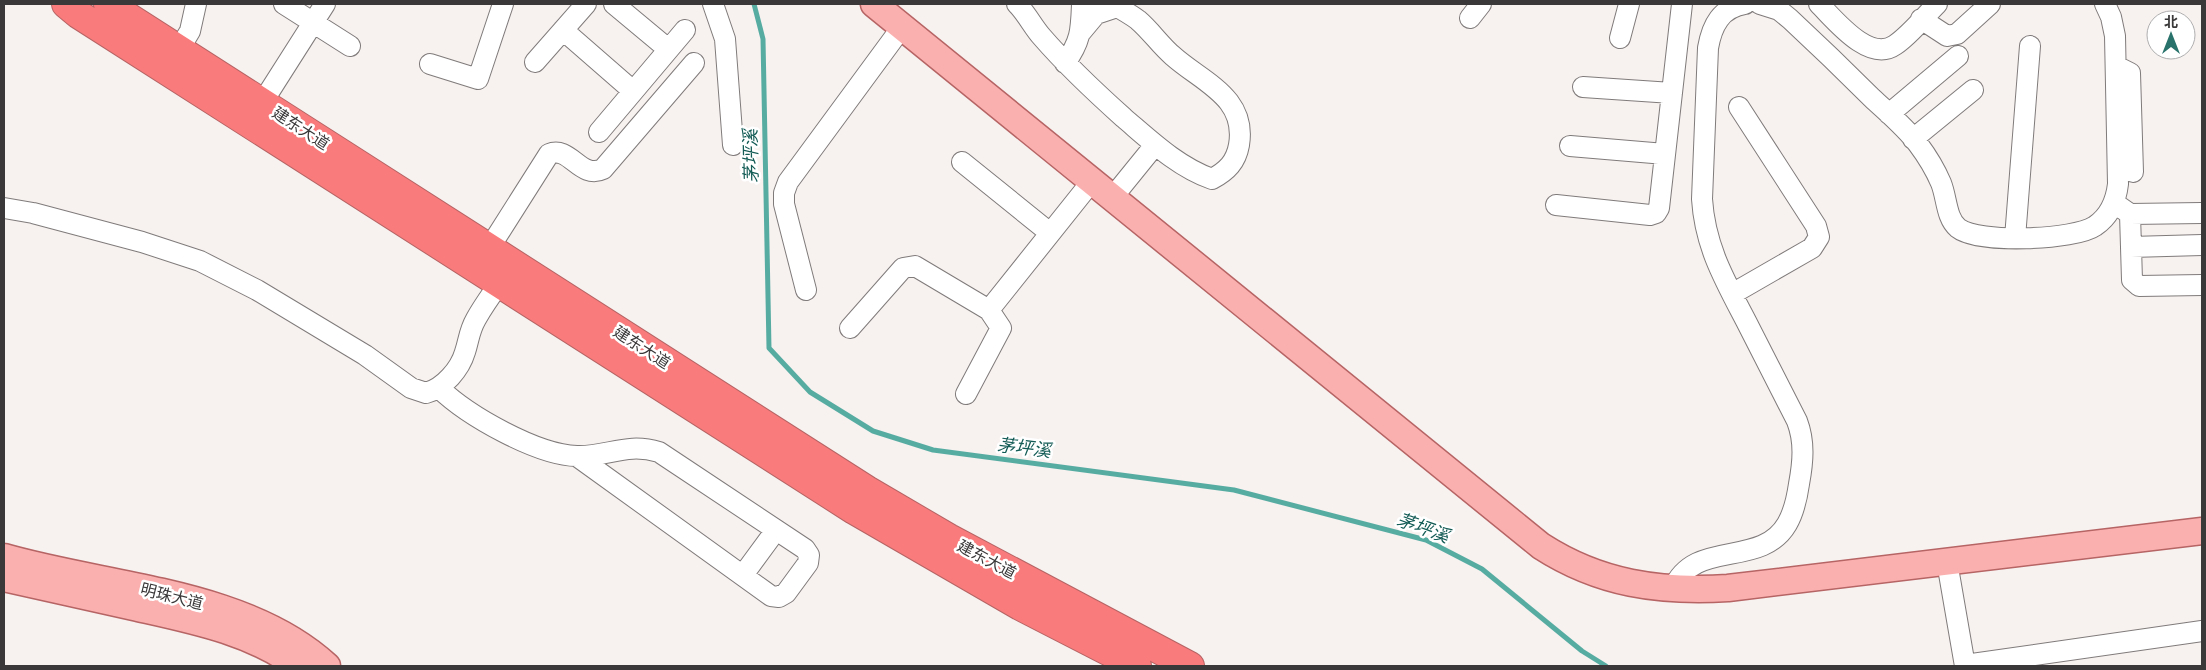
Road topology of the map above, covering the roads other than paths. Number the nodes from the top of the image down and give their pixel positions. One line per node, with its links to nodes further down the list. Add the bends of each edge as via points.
1 (66, 4): 33 (highway, 建东大道, via 78,14)
2 (108, 4): 33 (highway, 建东大道)
3 (196, 4): 33 (street, via 190,31)
4 (284, 4): 23 (street)
5 (325, 4): 23 (street)
6 (503, 4): 37 (street, via 478,79)
7 (586, 4): 25 (street)
8 (614, 4): 31 (street)
9 (713, 4): 48 (street, via 725,39)
10 (874, 4): 24 (main road)
11 (1017, 4): 36 (street)
12 (1082, 4): 27 (street)
13 (1629, 4): 28 (street)
14 (1682, 4): 42 (street)
15 (1745, 4): 69 (street, via 1725,12 1716,22 1708,48 1703,216 1711,250)
16 (1760, 4): 45 (street, via 1779,10 1790,19)
17 (1937, 4): 22 (street)
18 (1990, 4): 22 (street, via 1958,34 1947,36)
19 (2105, 4): 38 (street, via 2113,26)
20 (1115, 5): 27 (street, via 1096,14); 49 (street, via 1138,20 1174,57 1218,89 1235,110 1241,131 1238,152 1227,171 1212,179 1196,173)
21 (1826, 8): 22 (street, via 1855,39 1868,47 1883,50 1896,45)
22 (1921, 19)
23 (313, 23): 29 (street); 44 (street)
24 (902, 27): 54 (main road); 68 (street, via 788,182 784,192 784,204)
25 (563, 30): 34 (street); 41 (street)
26 (685, 30): 31 (street)
27 (1081, 32): 36 (street, via 1077,46)
28 (1620, 38)
29 (350, 46)
30 (2030, 46): 62 (street)
31 (668, 49): 41 (street)
32 (1958, 56): 45 (street)
33 (173, 60): 44 (highway, 建东大道)
34 (535, 62)
35 (694, 63): 65 (street, via 603,169 589,171 562,153 549,154)
36 (1065, 63): 49 (street)
37 (430, 64)
38 (2116, 68): 53 (street, via 2130,73); 56 (street, via 2118,184)
39 (1583, 87): 42 (street)
40 (1973, 90): 47 (street)
41 (633, 91): 46 (street)
42 (1672, 93): 51 (street)
43 (1739, 107): 69 (street, via 1816,226 1818,237 1812,248)
44 (256, 113): 65 (highway, 建东大道)
45 (1889, 114): 47 (street)
46 (599, 132)
47 (1913, 139): 62 (street, via 1936,172 1956,227 1975,236)
48 (733, 145)
49 (1155, 145): 55 (street)
50 (1570, 146): 51 (street)
51 (1665, 154): 57 (street, via 1656,213)
52 (962, 162): 61 (street)
53 (2133, 172)
54 (1092, 181): 55 (main road); 61 (street)
55 (1112, 198): 81 (main road, via 1540,546 1589,572 1617,581)
56 (2114, 203): 60 (street); 62 (street, via 2103,219 2085,231 2063,236)
57 (1556, 205)
58 (4, 208): 72 (street, via 142,242 200,261 236,278 329,333 411,388 426,393)
59 (2202, 213): 60 (street)
60 (2130, 214): 64 (street)
61 (1050, 233): 70 (street)
62 (2015, 238)
63 (2202, 245): 64 (street)
64 (2132, 247): 67 (street, via 2132,280 2139,286)
65 (483, 258): 66 (highway, 建东大道)
66 (506, 274): 72 (street, via 476,318 458,367); 85 (highway, 建东大道, via 854,510 1020,606); 86 (highway, 建东大道, via 958,543)
67 (2202, 285)
68 (806, 290)
69 (1732, 294): 81 (street, via 1800,429 1803,459 1796,498 1786,526 1774,539 1757,548 1698,562 1686,569)
70 (989, 310): 71 (street, via 915,266 903,268); 73 (street, via 1000,328)
71 (850, 328)
72 (439, 388): 74 (street, via 459,406 521,440 549,451)
73 (966, 394)
74 (578, 456): 75 (street, via 633,447 660,452); 79 (street)
75 (776, 530): 79 (street); 79 (street, via 805,549 809,555 808,564 786,593 779,597 771,596)
76 (2202, 530): 78 (main road)
77 (4, 557): 84 (main road, 明珠大道, via 232,612 281,633)
78 (1947, 562): 81 (main road, via 1728,588); 87 (street)
79 (743, 576)
80 (4, 578): 83 (main road, 明珠大道, via 228,630 274,650)
81 (1673, 589)
82 (2202, 631): 87 (street)
83 (298, 666)
84 (327, 666)
85 (1137, 666)
86 (1190, 666)
87 (1965, 666)

